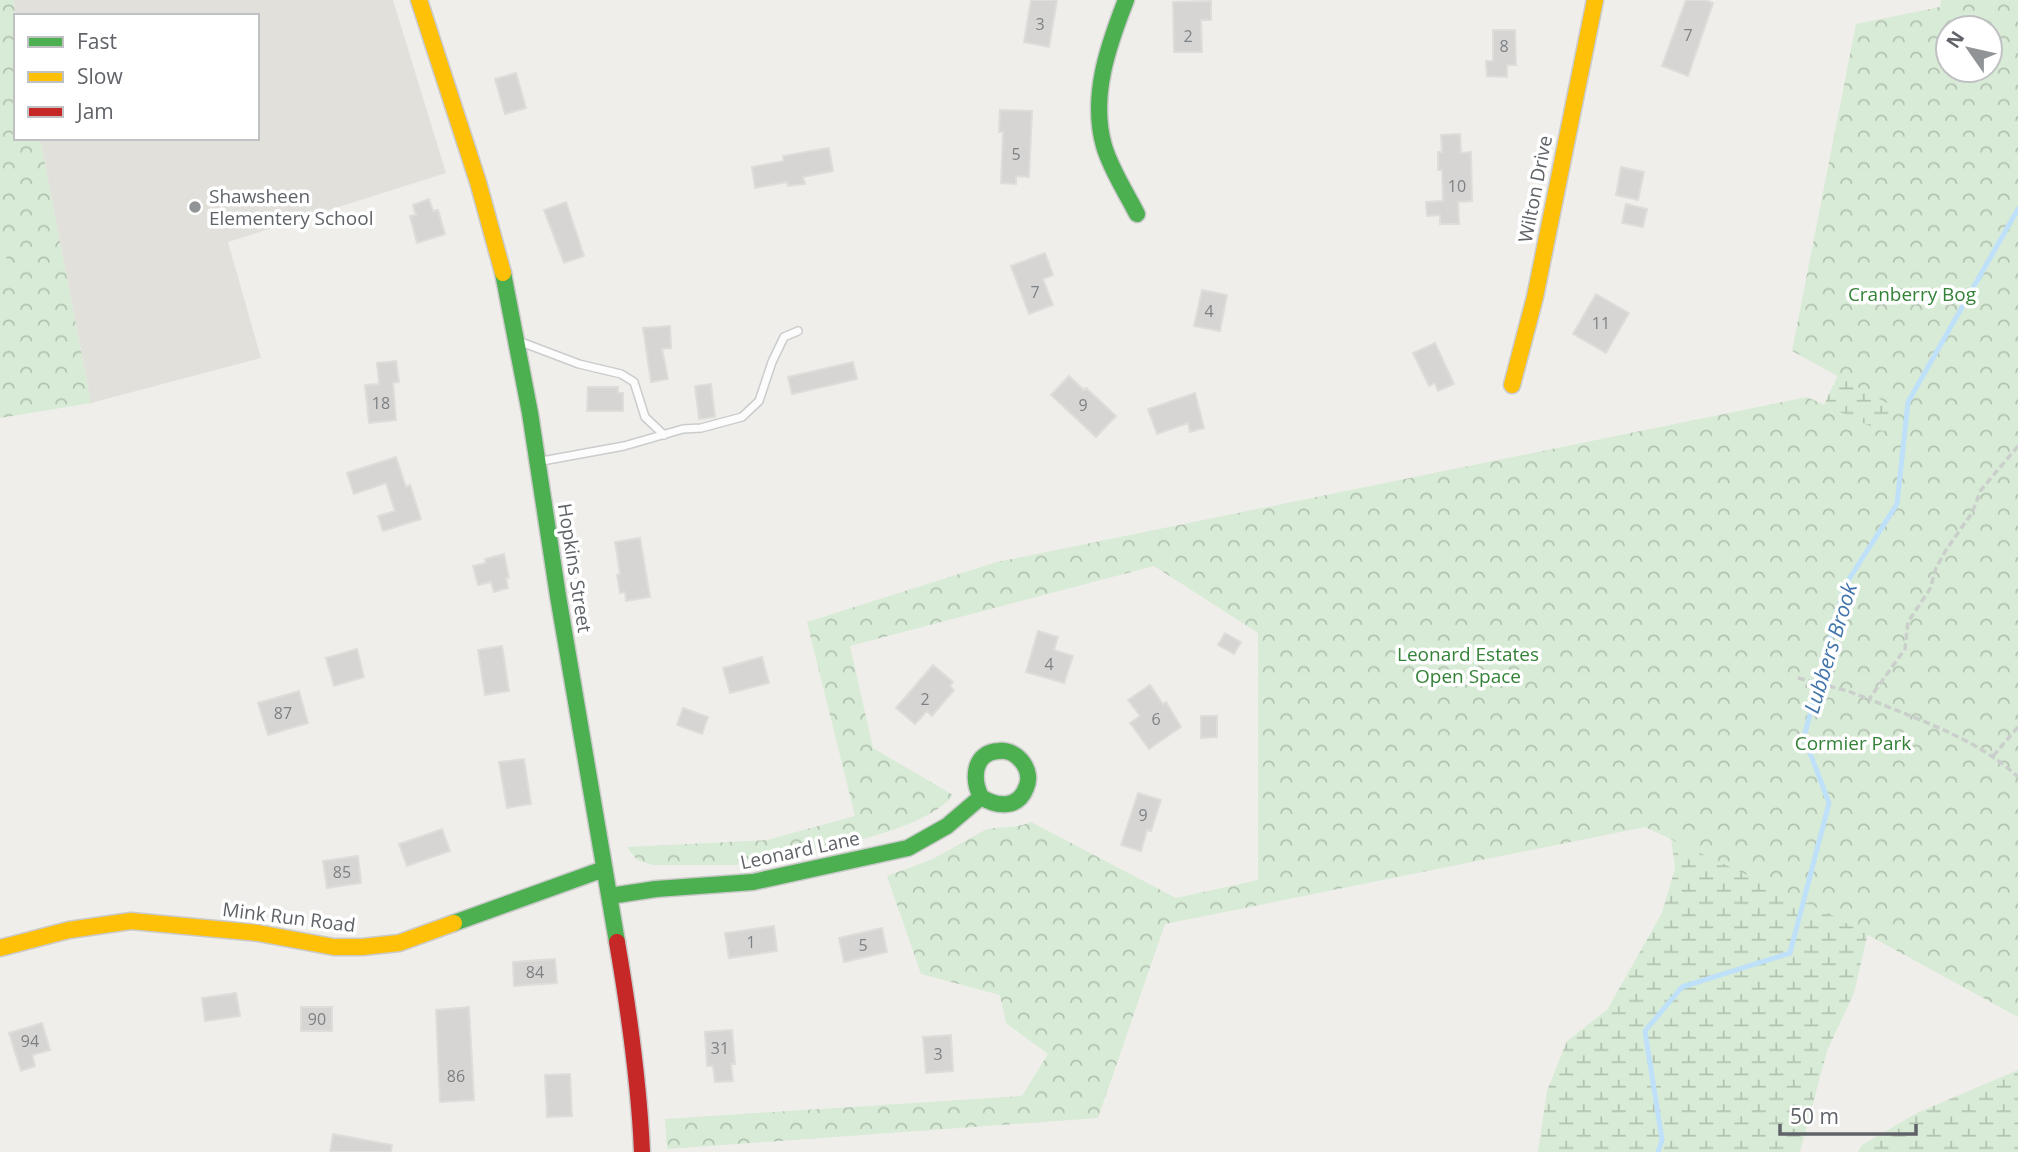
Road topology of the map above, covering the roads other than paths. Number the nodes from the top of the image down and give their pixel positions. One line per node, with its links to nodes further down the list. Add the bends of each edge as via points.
1 (419, 0): 6 (street, Hopkins Street, via 498,253)
2 (1126, 0): 4 (street, via 1110,45 1099,126 1104,148)
3 (1595, 0): 7 (street, Wilton Drive, via 1535,298)
4 (1137, 214)
5 (798, 331): 8 (lane, via 784,337 759,401 742,417)
6 (517, 340): 8 (lane, via 634,382 645,417); 9 (street, Hopkins Street)
7 (1512, 385)
8 (664, 435): 9 (lane)
9 (537, 462): 11 (street, Hopkins Street)
10 (981, 797): 12 (street, Leonard Lane, via 938,833 890,853 753,882)
11 (604, 869): 12 (street, Hopkins Street); 13 (street, Mink Run Road, via 380,946 334,947 258,933 131,921 68,930)
12 (610, 896): 14 (street, Hopkins Street, via 634,1044)
13 (0, 948)
14 (642, 1152)

